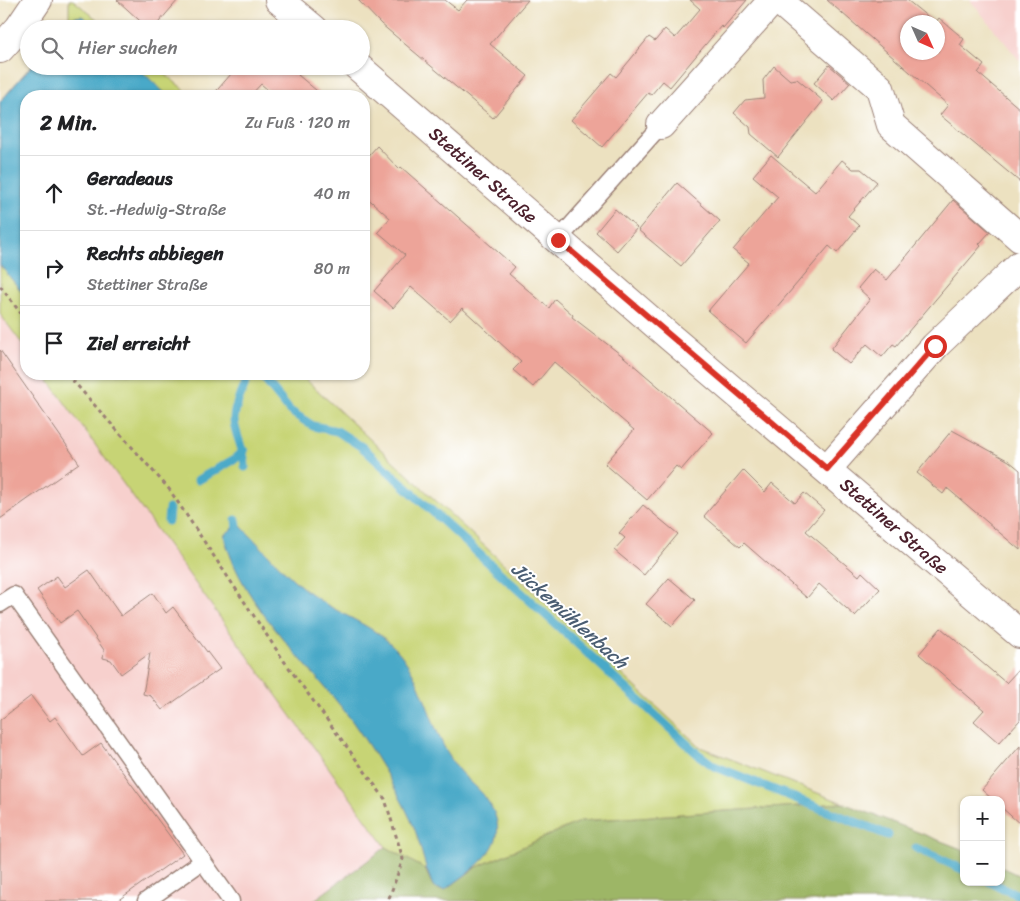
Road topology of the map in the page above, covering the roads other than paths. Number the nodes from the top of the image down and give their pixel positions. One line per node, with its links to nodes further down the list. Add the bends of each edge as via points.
1 (38, 0): 5 (street)
2 (279, 0): 6 (street)
3 (773, 0): 10 (street)
4 (778, 0): 11 (street, via 880,88 891,125)
5 (25, 20)
6 (303, 20)
7 (20, 28): 8 (street)
8 (0, 49)
9 (368, 75): 12 (street, Stettiner Straße)
10 (661, 125): 12 (lane)
11 (1020, 238)
12 (558, 240): 14 (street, Stettiner Straße)
13 (1020, 265): 14 (street, via 935,346)
14 (827, 469): 16 (street, Stettiner Straße)
15 (0, 604): 17 (lane, via 14,595)
16 (1020, 634)
17 (203, 861): 18 (lane); 19 (lane)
18 (146, 901)
19 (231, 901)

